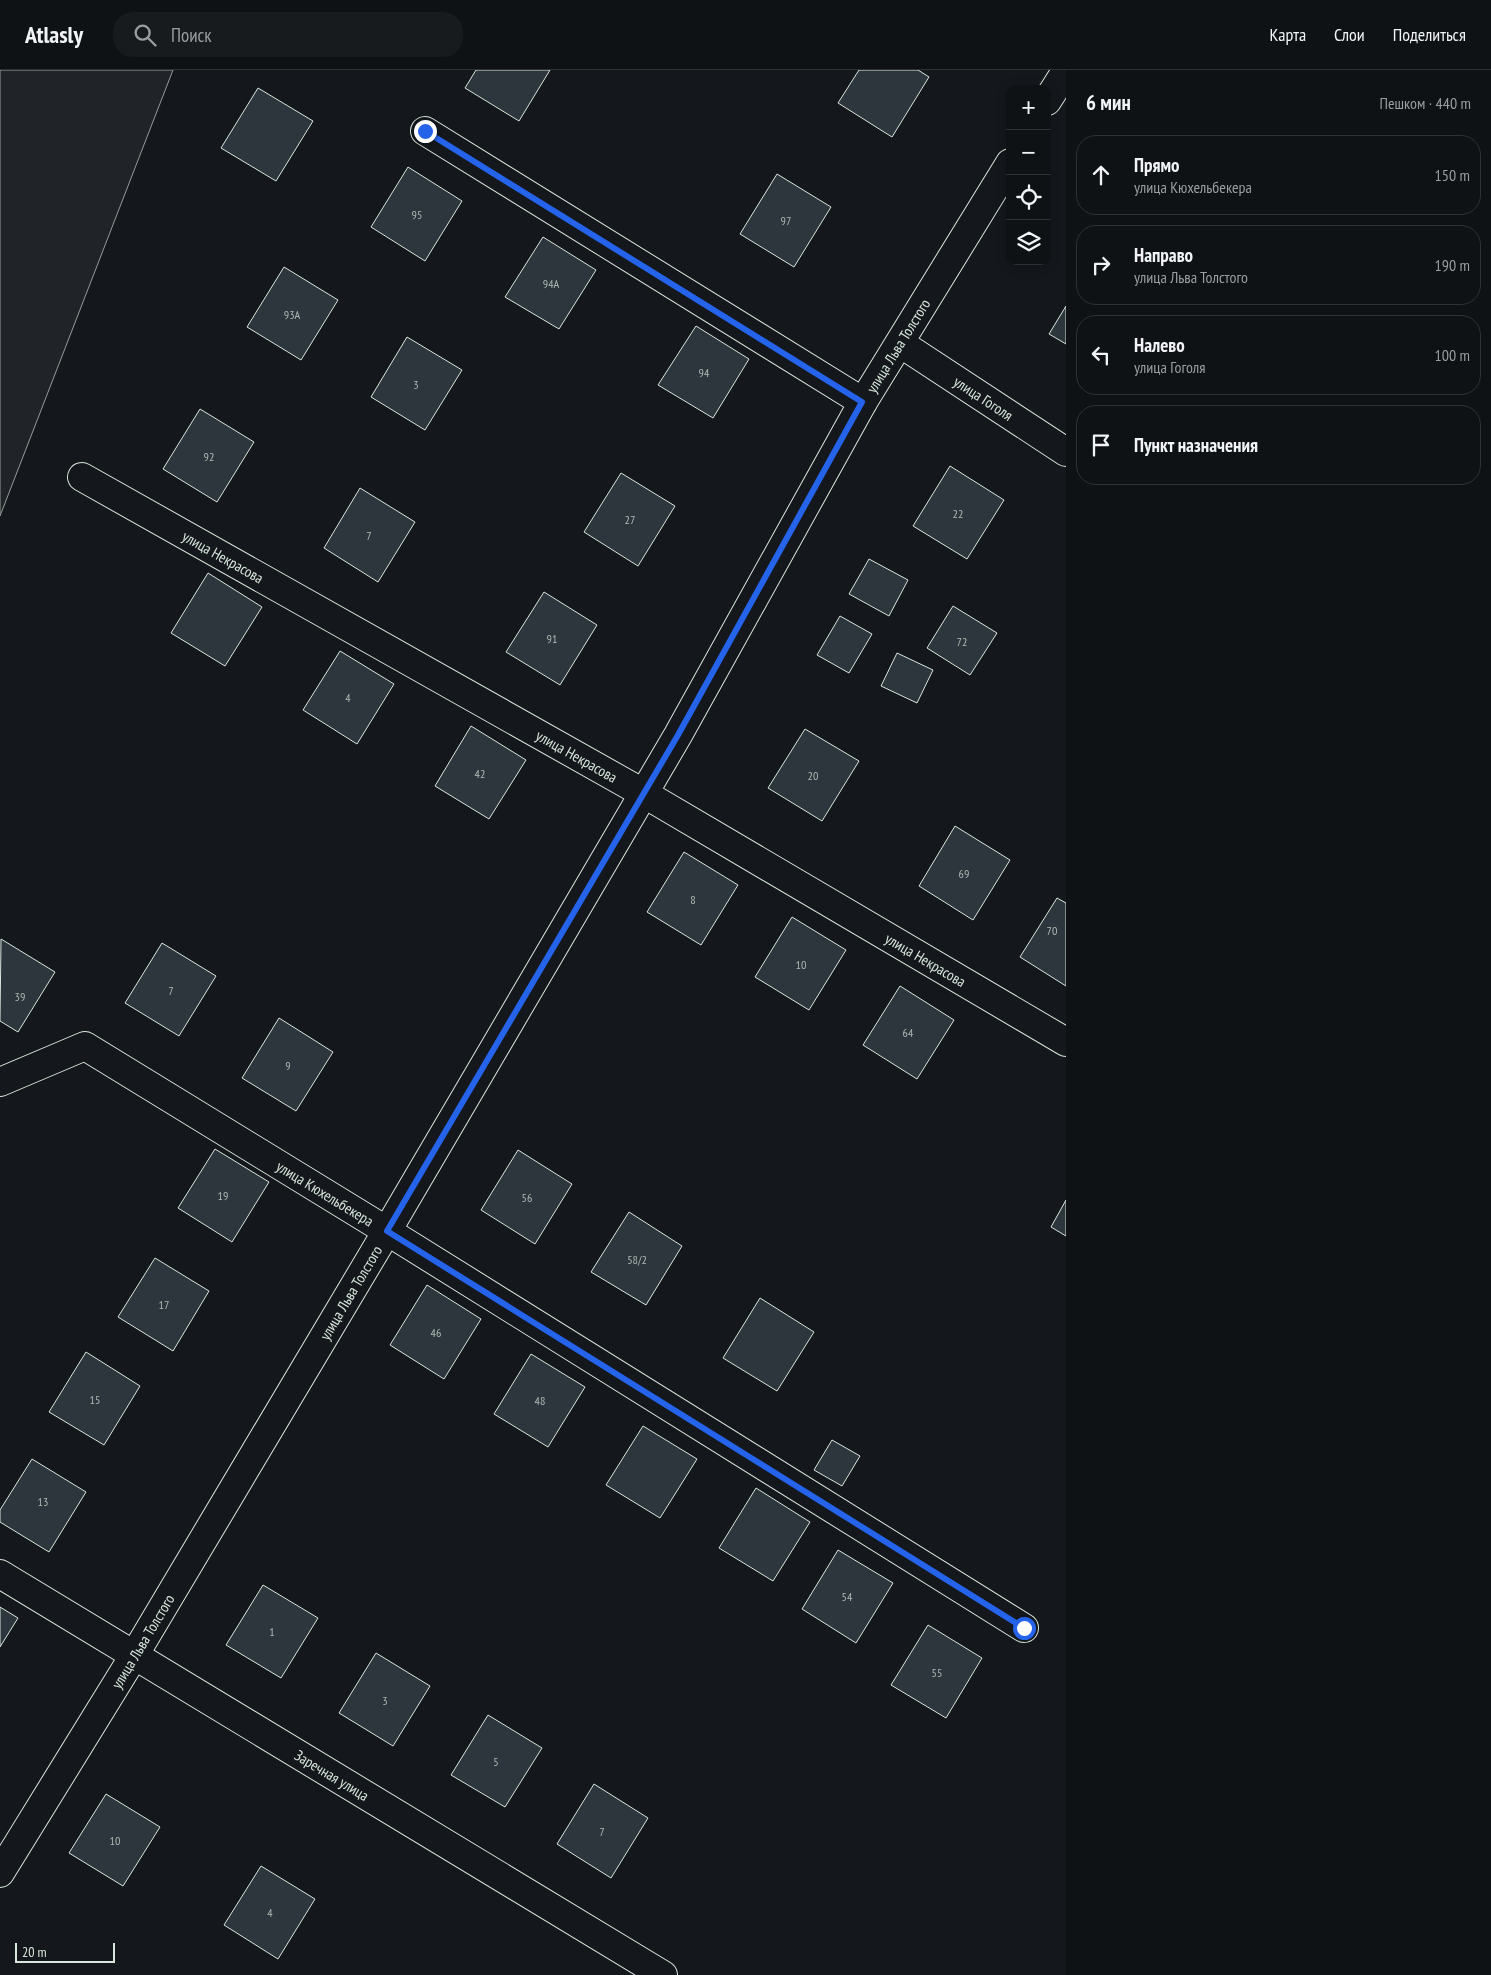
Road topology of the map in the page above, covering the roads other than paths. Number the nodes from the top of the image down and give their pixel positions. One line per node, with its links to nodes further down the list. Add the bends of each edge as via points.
1 (1066, 71): 2 (street)
2 (1051, 95)
3 (425, 131): 6 (street)
4 (1006, 170): 5 (street, улица Льва Толстого)
5 (900, 343): 6 (street, улица Льва Толстого); 7 (street, улица Гоголя)
6 (862, 402): 9 (street, улица Льва Толстого, via 678,735)
7 (1066, 452)
8 (82, 477): 9 (street, улица Некрасова)
9 (642, 793): 10 (street, улица Некрасова); 12 (street, улица Льва Толстого)
10 (1066, 1042)
11 (0, 1082): 12 (street, улица Кюхельбекера, via 85,1046)
12 (387, 1231): 14 (street, улица Кюхельбекера); 15 (street, улица Льва Толстого)
13 (0, 1574): 15 (street, Заречная улица)
14 (1024, 1628)
15 (135, 1654): 16 (street, улица Льва Толстого); 17 (street, Заречная улица)
16 (0, 1873)
17 (662, 1975)

